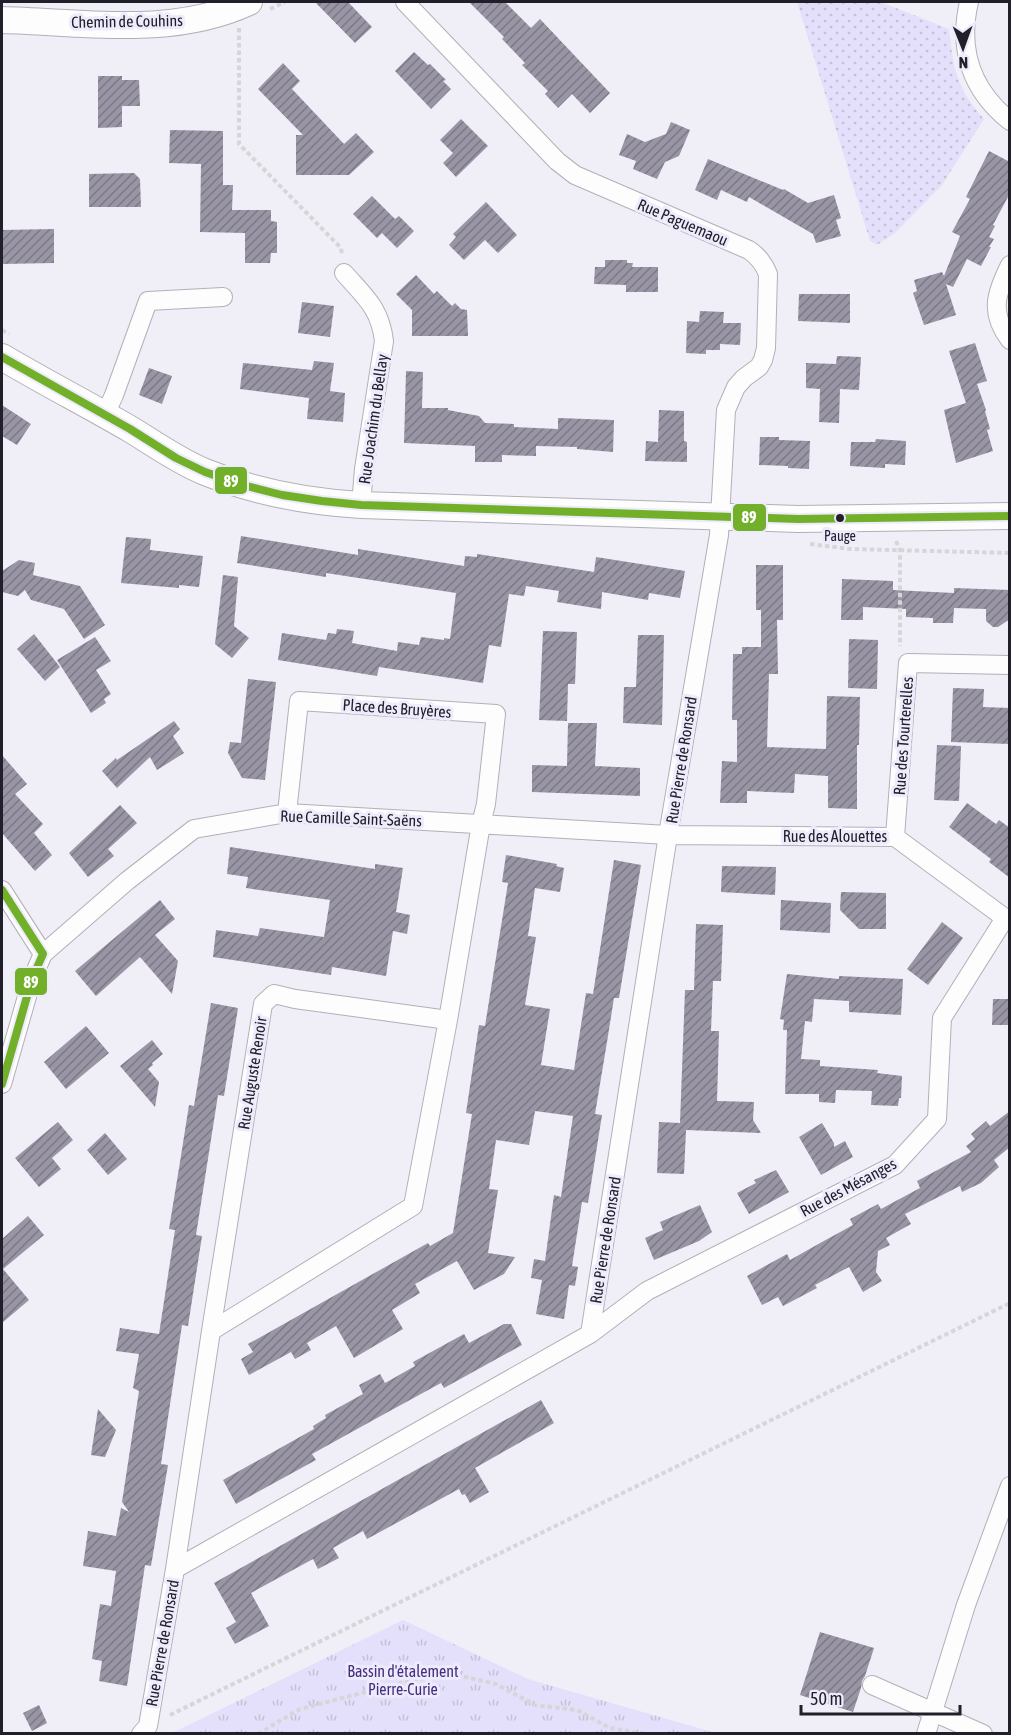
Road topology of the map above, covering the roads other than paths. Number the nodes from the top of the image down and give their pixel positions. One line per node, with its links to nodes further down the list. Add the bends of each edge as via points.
1 (405, 2): 14 (street, Rue Paguemaou, via 557,161 575,175 749,250 765,267 769,283 765,355 759,367 736,387 726,410)
2 (969, 2): 5 (street, via 965,35 972,74 998,112)
3 (244, 12): 4 (street, Chemin de Couhins, via 171,23 125,25)
4 (2, 20)
5 (1010, 121)
6 (1010, 266): 9 (street, via 999,287 996,304 999,320)
7 (344, 273): 12 (street, Rue Joachim du Bellay, via 376,310 384,341)
8 (223, 297): 11 (street, via 148,301)
9 (1010, 340)
10 (6, 347): 11 (street)
11 (105, 415): 12 (street, via 178,459 227,480 287,496)
12 (362, 505): 14 (street)
13 (1010, 516): 14 (street)
14 (720, 517): 18 (street, Rue Pierre de Ronsard)
15 (1010, 665): 19 (street, Rue des Tourterelles, via 909,663)
16 (287, 813): 17 (street, Rue Camille Saint-Saëns); 17 (street, Place des Bruyères, via 299,701 496,714); 22 (street, Rue Camille Saint-Saëns, via 194,830 127,881)
17 (481, 825): 18 (street, Rue Camille Saint-Saëns); 23 (street)
18 (668, 835): 19 (street, Rue des Alouettes); 27 (street, Rue Pierre de Ronsard)
19 (895, 837): 21 (street, Rue des Alouettes)
20 (2, 890): 22 (street)
21 (1007, 918): 27 (street, Rue des Mésanges, via 942,1018 937,1119 894,1166 647,1291)
22 (43, 954): 24 (street)
23 (448, 1020): 26 (street, via 413,1206); 26 (street, Rue Auguste Renoir, via 274,993 263,1004)
24 (6, 1054): 25 (street)
25 (2, 1084)
26 (212, 1331): 29 (street, Rue Auguste Renoir)
27 (590, 1334): 29 (street, Rue Pierre de Ronsard)
28 (1010, 1486): 31 (street, via 966,1605)
29 (175, 1569): 32 (street, Rue Pierre de Ronsard)
30 (872, 1685): 31 (street)
31 (933, 1712): 33 (street); 34 (street)
32 (144, 1730)
33 (926, 1734)
34 (984, 1734)

